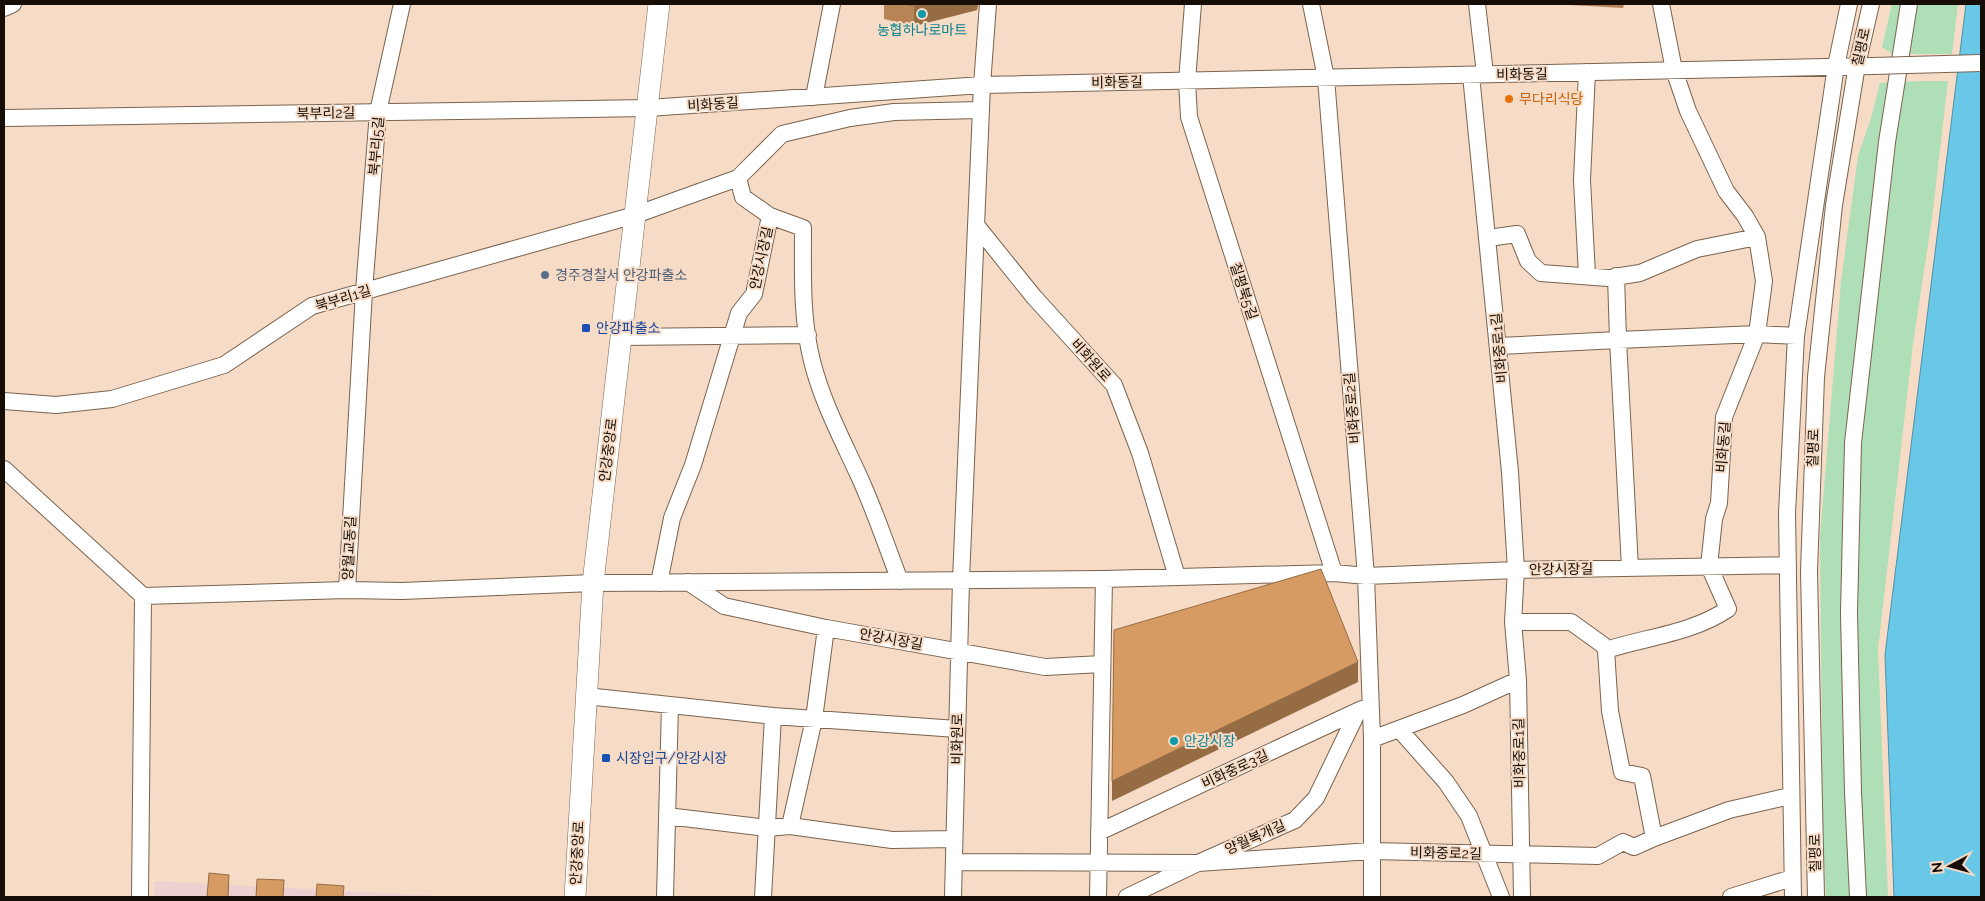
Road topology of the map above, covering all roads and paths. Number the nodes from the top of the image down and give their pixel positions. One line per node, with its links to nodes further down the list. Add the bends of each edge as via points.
1 (13, 4): 13 (street)
2 (402, 4): 26 (street, 북부리5길)
3 (659, 4): 24 (main road, 안강중앙로)
4 (832, 4): 23 (street)
5 (988, 4): 22 (street, 비화원로)
6 (1193, 4): 21 (street, 칠평북5길)
7 (1310, 4): 20 (street)
8 (1477, 4): 19 (street, 비화중로1길)
9 (1661, 4): 17 (street)
10 (1849, 4): 16 (street, 칠평로)
11 (1871, 4): 15 (street, 칠평로)
12 (1909, 4): 102 (street, via 1887,142 1853,443 1849,613)
13 (4, 8)
14 (1981, 64): 15 (street, 비화동길, bridge)
15 (1857, 65): 16 (street, 비화동길); 101 (street, 칠평로, via 1834,205 1816,377 1809,571)
16 (1836, 66): 17 (street, 비화동길); 40 (street, 칠평로)
17 (1674, 70): 18 (street, 비화동길); 32 (street, 비화동길, via 1688,111 1726,191)
18 (1587, 72): 19 (street, 비화동길); 34 (street, via 1582,180)
19 (1478, 74): 20 (street, 비화동길); 33 (street, 비화중로1길)
20 (1326, 78): 21 (street, 비화동길); 51 (street, 비화중로2길)
21 (1187, 81): 22 (street, 비화동길); 50 (street, 칠평북5길, via 1189,117)
22 (982, 85): 23 (street, 비화동길); 25 (street, 비화원로)
23 (814, 97): 24 (street, 비화동길)
24 (648, 108): 26 (street, 북부리2길); 29 (main road, 안강중앙로)
25 (981, 110): 28 (street, via 894,112 850,118 782,134); 31 (street, 비화원로)
26 (378, 112): 27 (street, 북부리2길); 36 (street, 북부리5길)
27 (4, 118)
28 (738, 178): 29 (street); 30 (street, via 743,197)
29 (635, 216): 36 (street, 북부리1길); 41 (main road, 안강중앙로)
30 (770, 216): 37 (street, 안강시장길, via 754,294 739,313); 39 (street, via 803,228 803,307)
31 (976, 225): 52 (street, 비화원로, via 1034,297 1114,386 1140,454); 54 (street, 비화원로)
32 (1757, 236): 35 (street, via 1697,249 1640,273); 38 (street, 비화동길, via 1764,282)
33 (1488, 238): 34 (street, via 1517,234 1528,261 1540,273); 43 (street, 비화중로1길)
34 (1587, 275): 35 (street)
35 (1616, 276): 42 (street)
36 (364, 291): 44 (street, 북부리1길, via 312,306 224,364 112,400 56,405); 59 (street, 양월교동길)
37 (734, 334): 39 (street); 41 (street); 56 (street, 안강시장길, via 693,466 672,518)
38 (1758, 334): 40 (street); 42 (street); 47 (street, 비화동길, via 1724,417 1718,503)
39 (808, 335): 55 (street, via 822,392 859,475)
40 (1796, 336): 46 (street, 칠평로, via 1787,513)
41 (621, 337): 58 (main road, 안강중앙로)
42 (1618, 340): 43 (street); 48 (street)
43 (1499, 346): 49 (street, 비화중로1길)
44 (4, 401)
45 (4, 469): 60 (street)
46 (1788, 565): 47 (street, 안강시장길); 75 (street, 칠평로)
47 (1709, 566): 48 (street, 안강시장길); 63 (street, via 1728,609 1670,634)
48 (1630, 568): 49 (street, 안강시장길)
49 (1516, 570): 51 (street, 안강시장길); 61 (street, 비화중로1길)
50 (1334, 573): 51 (street, 안강시장길); 52 (street)
51 (1366, 576): 69 (street, 비화중로2길)
52 (1177, 577): 53 (street)
53 (1104, 579): 54 (street); 65 (street)
54 (961, 580): 55 (street); 64 (street, 비화원로)
55 (900, 581): 57 (street)
56 (659, 582): 57 (street); 58 (street)
57 (688, 582): 62 (street, 안강시장길, via 724,606)
58 (593, 583): 59 (street, 양월교동길); 67 (main road, 안강중앙로)
59 (347, 590): 60 (street)
60 (143, 596): 89 (street)
61 (1513, 622): 63 (street, via 1571,622); 66 (street, 비화중로1길)
62 (826, 628): 64 (street, 안강시장길); 71 (street)
63 (1606, 650): 80 (street, via 1610,711 1622,772 1642,776)
64 (959, 651): 65 (street, 안강시장길, via 1045,667); 72 (street, 비화원로)
65 (1102, 664): 79 (street)
66 (1518, 680): 73 (street); 84 (street, 비화중로1길)
67 (586, 696): 68 (street); 90 (main road, 안강중앙로)
68 (670, 705): 70 (street); 76 (street)
69 (1364, 708): 74 (street, 비화중로2길); 79 (street, 비화중로3길); 87 (street, 양월복개길, via 1316,798 1295,820)
70 (773, 716): 71 (street); 78 (street)
71 (814, 719): 72 (street); 77 (street)
72 (957, 728): 81 (street, 비화원로)
73 (1399, 729): 74 (street); 83 (street, via 1446,782 1470,816)
74 (1372, 739): 82 (street, 비화중로2길)
75 (1790, 796): 80 (street, via 1729,810); 88 (street, 칠평로)
76 (667, 816): 78 (street); 91 (street)
77 (790, 826): 78 (street); 81 (street, via 892,840)
78 (767, 828): 92 (street)
79 (1099, 832): 86 (street)
80 (1654, 838): 84 (street, via 1634,847 1623,842 1598,856)
81 (954, 839): 85 (street, 비화원로)
82 (1371, 851): 83 (street, 비화중로2길); 87 (street); 96 (street, 비화중로2길)
83 (1484, 854): 84 (street, 비화중로2길); 97 (street)
84 (1520, 854): 98 (street, 비화중로1길)
85 (954, 862): 86 (street); 93 (street, 비화원로)
86 (1098, 862): 87 (street); 94 (street)
87 (1198, 863): 95 (street, 양월복개길)
88 (1792, 878): 99 (street); 100 (street, 칠평로)
89 (140, 897)
90 (575, 897)
91 (665, 897)
92 (763, 897)
93 (953, 897)
94 (1098, 897)
95 (1130, 897)
96 (1372, 897)
97 (1501, 897)
98 (1522, 897)
99 (1732, 897)
100 (1793, 897)
101 (1816, 897)
102 (1858, 897)

